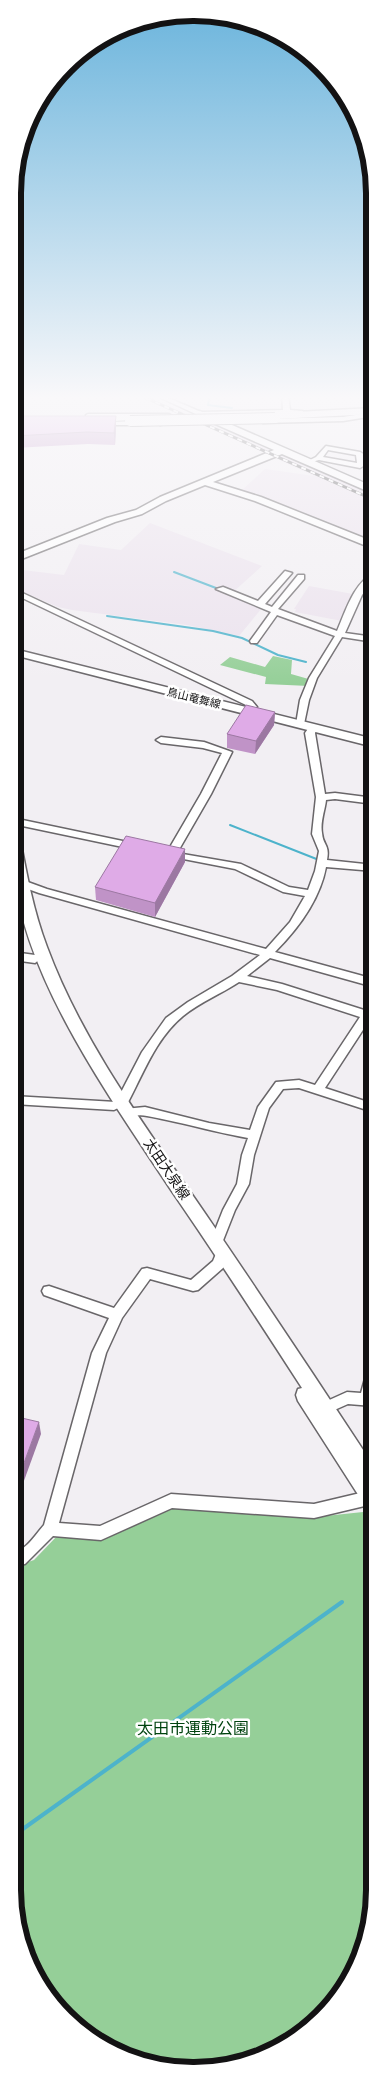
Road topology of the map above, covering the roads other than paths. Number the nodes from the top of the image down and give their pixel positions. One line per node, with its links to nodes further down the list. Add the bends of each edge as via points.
1 (182, 491): 4 (main road, via 139,512)
2 (233, 491): 3 (main road)
3 (365, 542)
4 (21, 556)
5 (288, 573): 10 (street)
6 (301, 577): 11 (street)
7 (365, 585): 14 (street, via 358,593)
8 (220, 589): 10 (street)
9 (21, 594): 13 (street)
10 (259, 605): 11 (street)
11 (274, 611): 14 (street); 16 (street)
12 (82, 614): 13 (street)
13 (72, 618): 18 (street, via 249,703 253,706)
14 (340, 635): 15 (street); 19 (street, via 307,692)
15 (365, 639)
16 (254, 641)
17 (21, 654): 18 (main road, 鳥山竜舞線)
18 (249, 712): 19 (main road, 鳥山竜舞線)
19 (300, 724): 20 (main road, 鳥山竜舞線)
20 (313, 728): 22 (main road, 鳥山竜舞線); 23 (street, via 310,733)
21 (161, 740): 30 (street, via 204,745 228,752 206,794 166,853 237,866 287,890)
22 (365, 741)
23 (321, 797): 24 (street); 27 (street, via 317,834 324,848)
24 (365, 801)
25 (21, 822): 26 (street)
26 (145, 848)
27 (322, 863): 28 (street); 30 (street)
28 (365, 867)
29 (21, 886): 33 (street)
30 (310, 894): 33 (street, via 287,934)
31 (21, 898): 42 (main road, 太田大泉線, via 71,1019)
32 (21, 904): 35 (main road, 太田大泉線)
33 (269, 954): 36 (street); 37 (street)
34 (21, 957): 35 (street)
35 (35, 959): 42 (main road, 太田大泉線, via 84,1059)
36 (237, 978): 38 (street, via 278,987); 42 (street, via 178,1013 168,1024 132,1079)
37 (365, 981)
38 (366, 1015): 39 (street)
39 (318, 1089): 41 (street); 43 (street, via 299,1084 280,1085 264,1107)
40 (21, 1101): 42 (street)
41 (366, 1105)
42 (121, 1107): 43 (street); 44 (main road, 太田大泉線)
43 (254, 1135): 44 (street, via 243,1184 229,1210)
44 (219, 1253): 46 (street, via 193,1286 147,1273); 48 (main road, 太田大泉線)
45 (49, 1292): 46 (street)
46 (117, 1315): 52 (street, via 99,1353)
47 (366, 1399): 48 (street, via 347,1398)
48 (321, 1410): 49 (main road, 太田大泉線); 50 (main road, 太田大泉線)
49 (366, 1471)
50 (366, 1486)
51 (366, 1500): 52 (street, via 314,1511 171,1501 101,1533)
52 (50, 1529): 53 (street)
53 (21, 1558)

